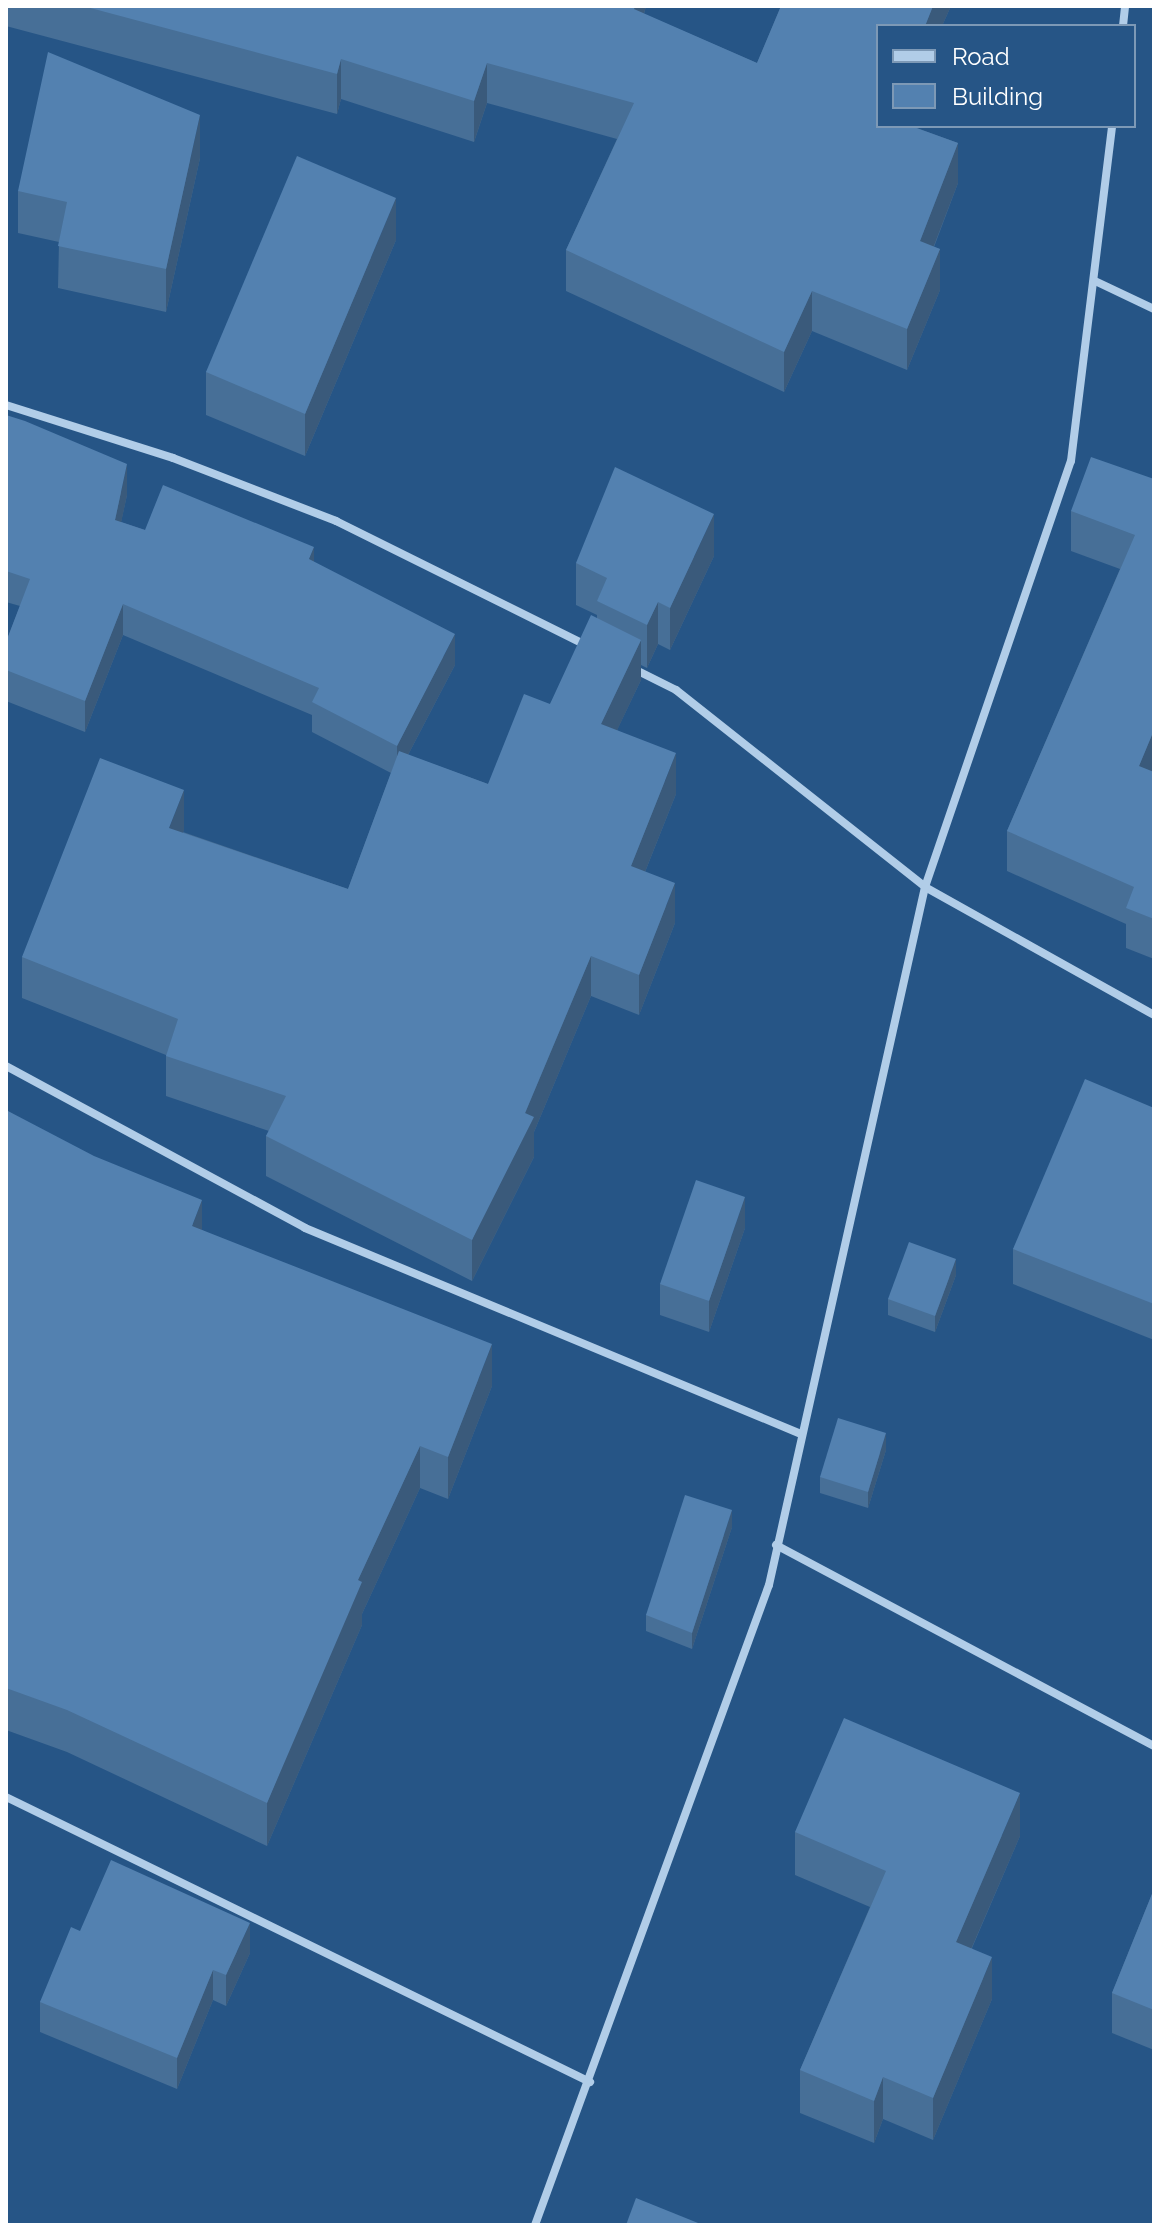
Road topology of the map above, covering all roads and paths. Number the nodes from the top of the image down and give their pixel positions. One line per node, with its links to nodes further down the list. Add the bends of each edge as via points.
1 (1112, 128): 2 (street)
2 (1095, 281): 3 (street); 7 (street, via 1071,461)
3 (1154, 309)
4 (6, 405): 5 (street, via 173,458 336,521)
5 (591, 648)
6 (619, 662): 7 (street, via 676,690)
7 (925, 887): 8 (street); 10 (street)
8 (1154, 1015)
9 (6, 1066): 10 (street, via 305,1228)
10 (801, 1434): 11 (street)
11 (776, 1545): 12 (street); 14 (street, via 769,1585)
12 (1154, 1746)
13 (6, 1797): 14 (street)
14 (590, 2082): 15 (street)
15 (535, 2225)

